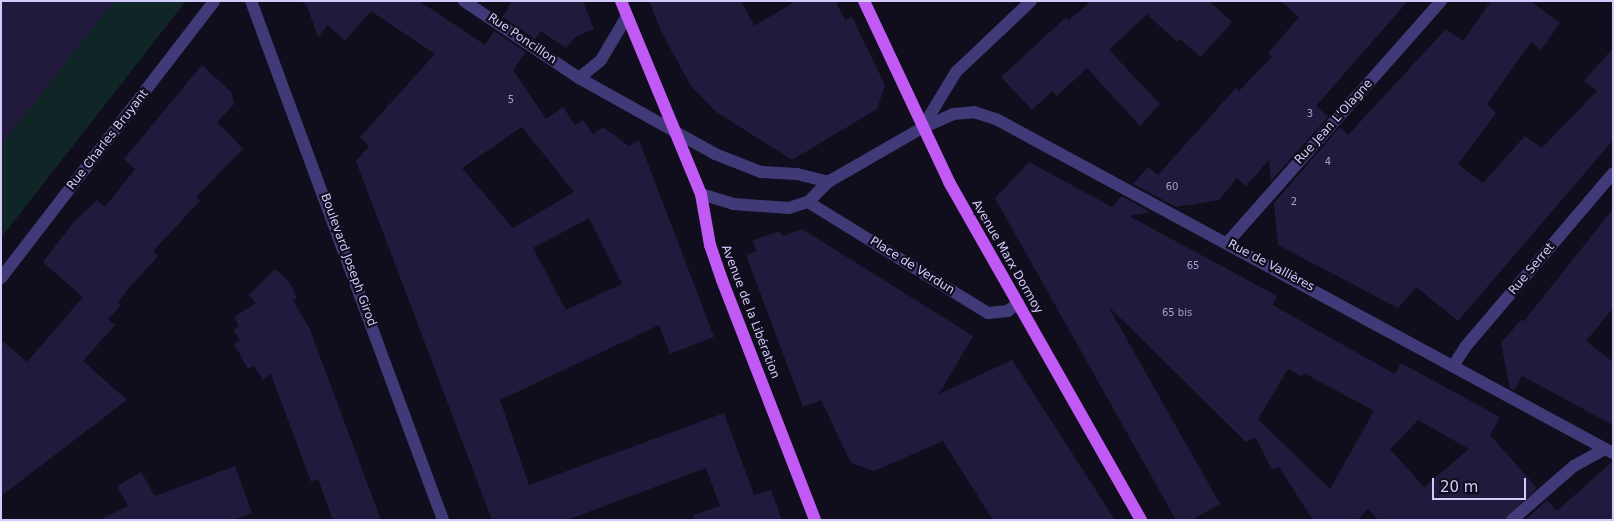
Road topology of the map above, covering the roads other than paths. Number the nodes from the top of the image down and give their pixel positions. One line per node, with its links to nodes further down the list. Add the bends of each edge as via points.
1 (214, 1): 17 (street, Rue Charles Bruyant)
2 (251, 1): 21 (street, Boulevard Joseph Girod)
3 (464, 1): 9 (street, Rue Poncillon)
4 (622, 1): 8 (main road, Avenue de la Libération)
5 (864, 1): 10 (main road, Avenue Marx Dormoy)
6 (1031, 1): 10 (street, via 956,72)
7 (1441, 1): 16 (street, Rue Jean L'Olagne)
8 (627, 16): 9 (street, via 601,60); 11 (main road, Avenue de la Libération)
9 (579, 78): 11 (street, Rue Poncillon)
10 (922, 128): 13 (street); 16 (street, Rue de Vallières, via 952,114 974,112 996,119); 18 (main road, Avenue Marx Dormoy, via 960,204)
11 (675, 130): 13 (street, via 742,167 780,175 797,174); 14 (main road, Avenue de la Libération)
12 (1613, 173): 19 (street, Rue Serret)
13 (828, 182): 15 (street)
14 (701, 194): 15 (street, via 733,204 767,207 789,208); 22 (main road, Avenue de la Libération, via 710,245 722,280)
15 (808, 202): 18 (street, Place de Verdun, via 988,313 1008,311)
16 (1228, 243): 19 (street, Rue de Vallières)
17 (1, 278)
18 (1018, 303): 23 (main road, Avenue Marx Dormoy)
19 (1453, 366): 20 (street, Rue de Vallières)
20 (1609, 451): 24 (street, via 1574,466)
21 (443, 520)
22 (815, 520)
23 (1141, 520)
24 (1512, 520)

